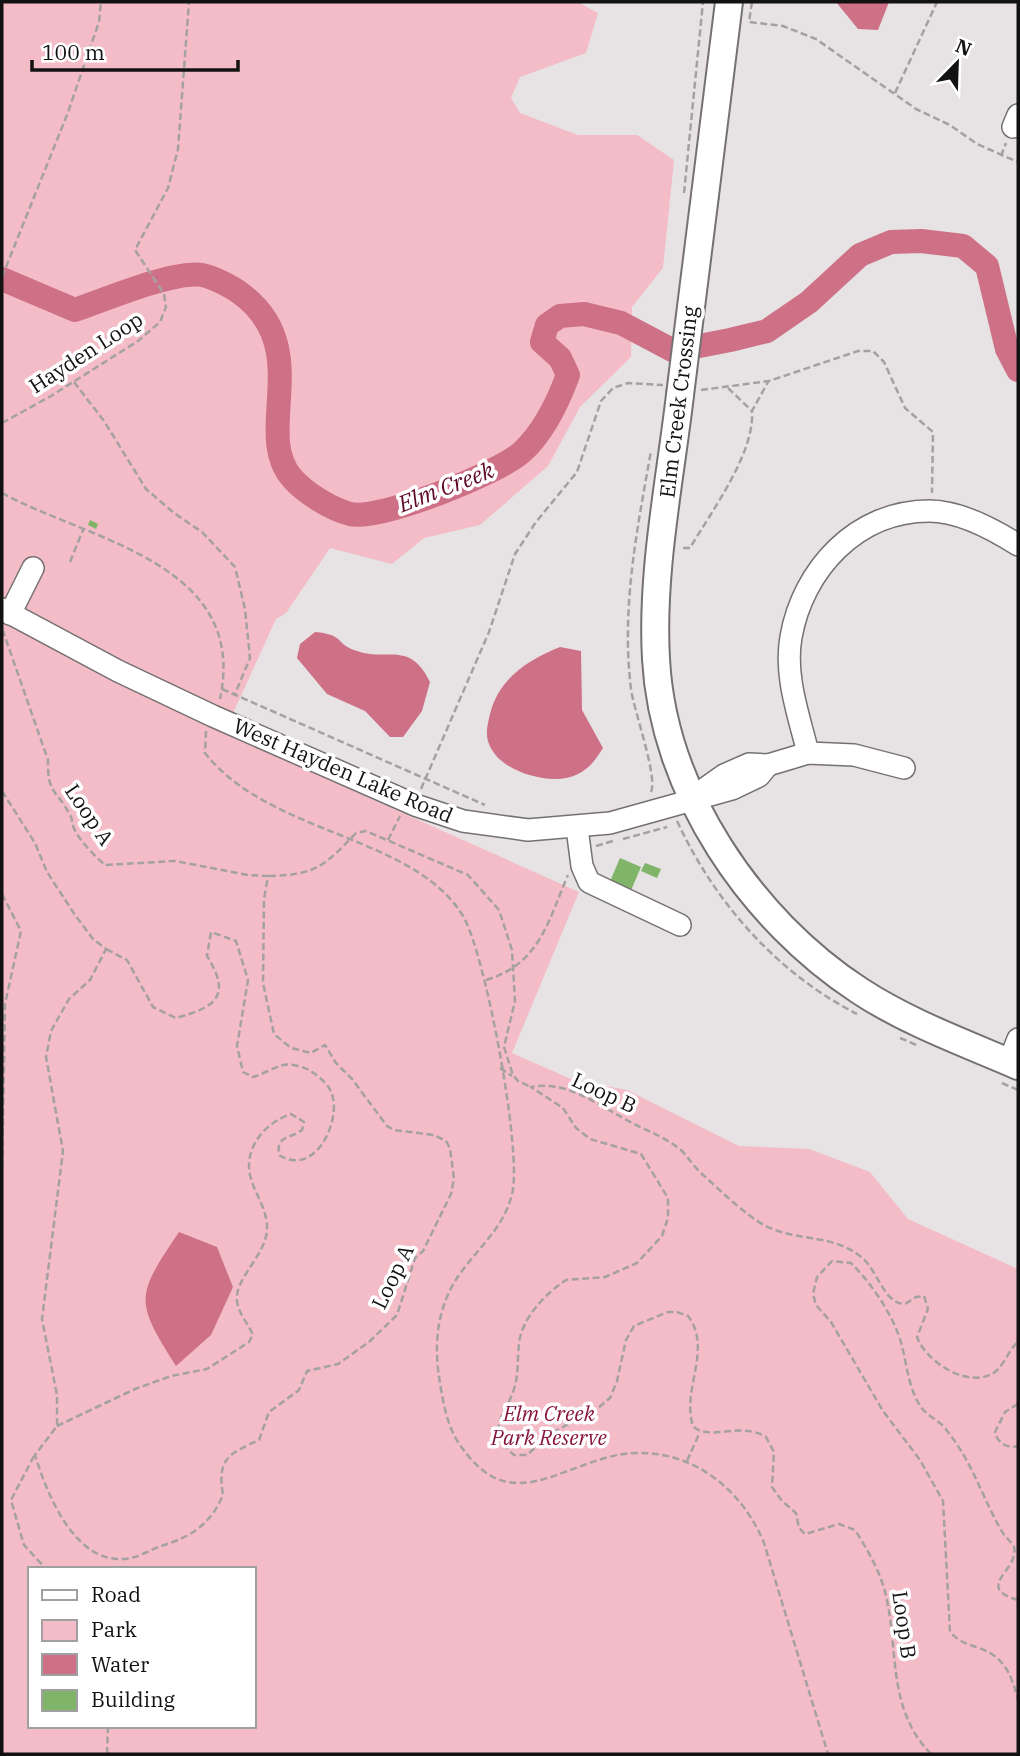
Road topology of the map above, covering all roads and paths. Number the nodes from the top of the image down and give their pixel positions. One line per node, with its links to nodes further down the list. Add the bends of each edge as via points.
1 (101, 2): 10 (path, via 99,22 67,115)
2 (189, 2): 11 (path, Hayden Loop, via 178,149 168,188 135,254 164,294 166,307 153,330)
3 (703, 2): 9 (path)
4 (729, 2): 9 (main road, Elm Creek Crossing)
5 (752, 2): 7 (path, via 749,22 806,34)
6 (936, 2): 7 (path)
7 (895, 93): 8 (path, via 977,144)
8 (1018, 162)
9 (694, 194): 34 (main road, Elm Creek Crossing, bridge, via 680,395 655,639 666,726)
10 (2, 277)
11 (73, 381): 15 (path, Hayden Loop); 25 (path, via 146,489 202,532 235,567 250,658)
12 (769, 381): 14 (path)
13 (728, 388): 14 (path)
14 (752, 411): 20 (path, via 751,435 743,454 690,548)
15 (2, 423)
16 (652, 443): 30 (path, via 626,634 632,696)
17 (2, 493): 18 (path)
18 (83, 530): 21 (path); 24 (path, via 155,562 192,590 219,636 225,667)
19 (1018, 545): 28 (street, via 964,518 931,511 877,521 851,535 832,553 814,575 791,637 792,690)
20 (683, 548)
21 (71, 562)
22 (33, 568): 23 (street)
23 (4, 617): 35 (street, West Hayden Lake Road); 40 (path, Loop A, via 48,760 53,793 90,851 105,865 175,860)
24 (222, 689): 25 (path); 26 (path)
25 (235, 694): 36 (path)
26 (216, 709)
27 (209, 723): 39 (path, via 204,748 226,777 254,797)
28 (808, 753): 29 (street, West Hayden Lake Road, via 854,755); 34 (street, West Hayden Lake Road, via 768,765 759,776 732,789)
29 (904, 768)
30 (654, 785): 31 (path); 33 (path)
31 (661, 786)
32 (2, 792): 43 (path, via 75,915)
33 (646, 796)
34 (693, 798): 37 (street, West Hayden Lake Road, via 631,818); 44 (main road, via 752,890 821,962 900,1014)
35 (404, 800): 37 (street, West Hayden Lake Road, via 447,816 495,826); 38 (path)
36 (490, 807)
37 (577, 828): 42 (street, via 589,882)
38 (388, 840): 39 (path, via 363,831); 46 (path, via 477,881 504,918 512,950 515,1001 504,1047)
39 (349, 841): 40 (path, via 316,870 300,876); 45 (path, via 425,876 464,918 481,961)
40 (268, 876): 54 (path, Loop A, via 263,983 274,1034 291,1048 311,1054 326,1045 376,1114 394,1130 446,1141 454,1179 451,1194 423,1251 415,1258 397,1315 338,1364 307,1371 299,1390 269,1412 259,1440 227,1458 220,1473 223,1494 219,1504 203,1527 189,1536 127,1559 100,1557 72,1532 43,1480)
41 (2, 894): 48 (path, via 21,931 5,1004)
42 (680, 925)
43 (106, 949): 51 (path, via 90,980 69,999 51,1031 46,1057 63,1151 42,1319 57,1395); 51 (path, via 127,960 153,1007 176,1018 208,1009 219,994 219,975 207,956 211,932 236,941 248,980 237,1046 243,1072 253,1077 285,1063 305,1068 323,1080 334,1099 328,1130 315,1154 298,1161 279,1155 283,1137 302,1130 304,1122 291,1114 266,1127 249,1163 268,1229 256,1263 236,1297 240,1315 253,1335 249,1342 207,1369 135,1389)
44 (1015, 1055)
45 (500, 1068): 46 (path); 55 (path, via 514,1150 513,1191 495,1232 448,1293 436,1340 443,1398 455,1438 485,1471 519,1483 544,1481 616,1455 656,1453)
46 (515, 1078): 47 (path)
47 (531, 1087): 49 (path, Loop B, via 581,1095 673,1144 700,1173 765,1225 831,1240 859,1255 875,1270 893,1301 905,1304 924,1296 928,1309 917,1337 927,1354 945,1369 966,1375 990,1374); 52 (path, Loop B, via 563,1108 590,1139 645,1157 651,1175 668,1198 668,1218 662,1236 637,1263 605,1277 566,1280 531,1314 520,1338 513,1392 499,1422 501,1443 514,1455 527,1455 550,1434 597,1408 612,1394 631,1329 668,1312 691,1319 698,1343 689,1408 693,1426)
48 (2, 1175)
49 (1018, 1342)
50 (1018, 1404): 53 (path, via 1005,1412 995,1432 1005,1445)
51 (57, 1426): 54 (path)
52 (700, 1432): 55 (path); 62 (path, Loop B, via 741,1429 762,1434 775,1452 774,1492 796,1513 803,1533 811,1535 839,1524 855,1530 884,1588 902,1708 914,1735)
53 (1018, 1446)
54 (35, 1455): 56 (path, via 11,1500 24,1545)
55 (687, 1461): 61 (path, via 720,1481 758,1530)
56 (44, 1567)
57 (1018, 1600): 58 (path, Loop B, via 1000,1589 999,1582 1015,1558 1014,1548 999,1527 976,1472 944,1426 922,1409 908,1379 898,1334 871,1286 851,1263 832,1261 817,1277 816,1305 943,1501 950,1632 961,1643 991,1653 1004,1663)
58 (1018, 1699)
59 (108, 1728): 60 (path)
60 (107, 1754)
61 (828, 1754)
62 (931, 1754)

